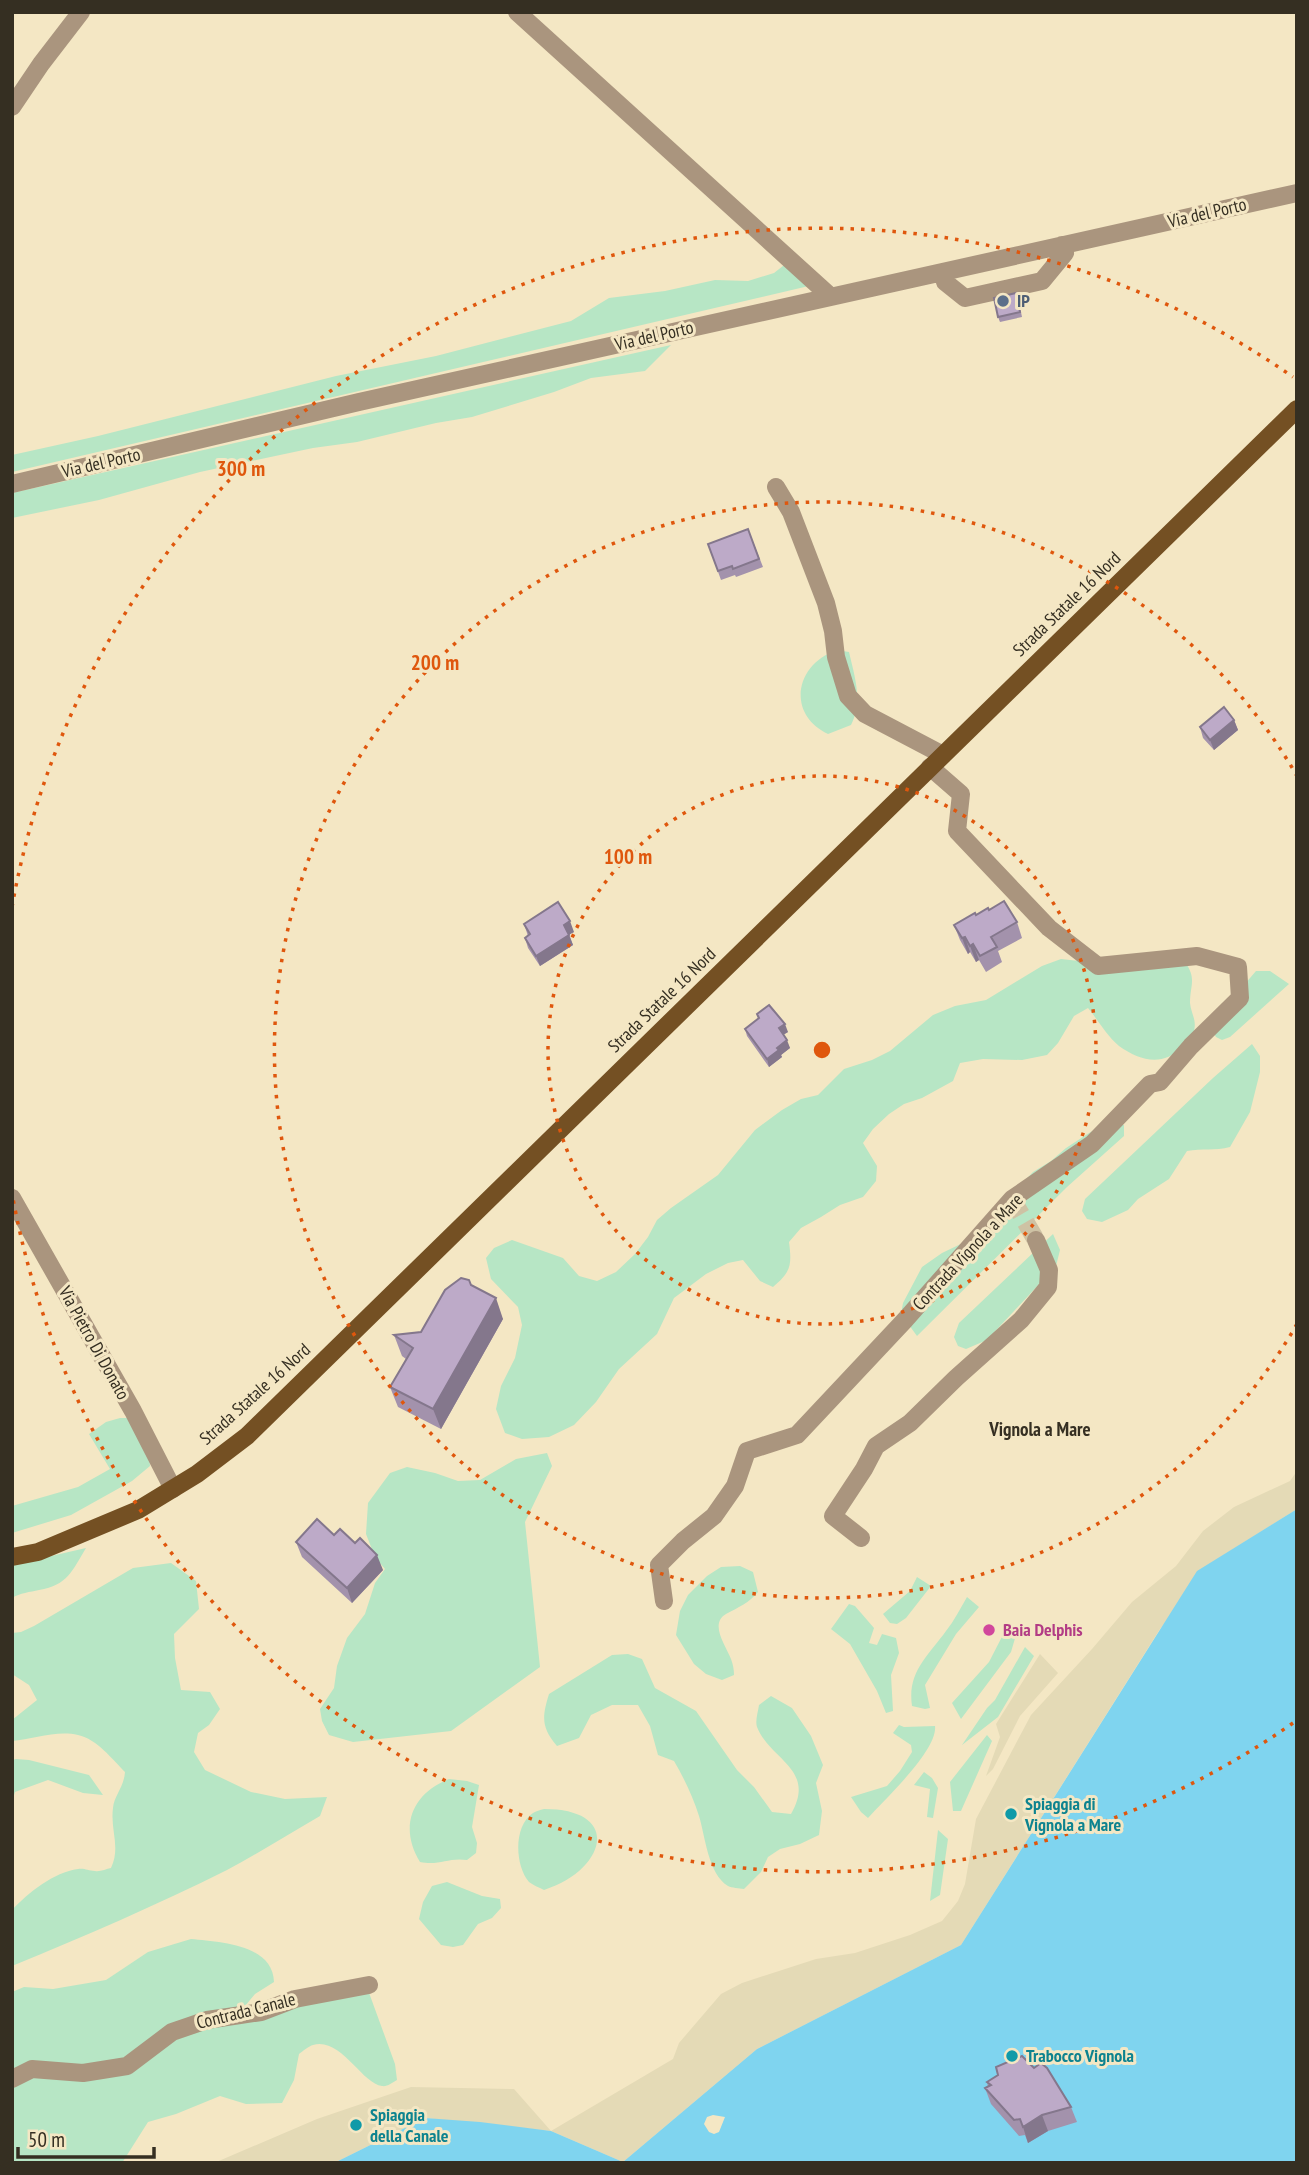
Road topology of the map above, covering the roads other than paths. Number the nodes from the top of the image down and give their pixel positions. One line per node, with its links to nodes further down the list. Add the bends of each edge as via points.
1 (81, 12): 3 (street)
2 (517, 12): 7 (street)
3 (12, 107)
4 (1297, 193): 5 (street, Via del Porto)
5 (1062, 245): 6 (street, Via del Porto); 6 (street, via 1065,253 1042,281 1029,284 965,298 945,282)
6 (943, 272): 7 (street, Via del Porto)
7 (831, 297): 9 (street, Via del Porto)
8 (1297, 409): 11 (main road, Strada Statale 16 Nord)
9 (12, 484)
10 (776, 487): 11 (street, via 791,512 826,603 848,696 865,713)
11 (937, 761): 14 (main road, Strada Statale 16 Nord, via 247,1436); 17 (street, Contrada Vignola a Mare, via 961,794 957,831 1049,928 1098,966 1197,956 1238,967 1240,998 1093,1144 1012,1199 797,1435 747,1451 735,1486 714,1517 659,1565)
12 (12, 1198): 14 (street, Via Pietro Di Donato)
13 (1036, 1240): 15 (street, via 1049,1270 1048,1287 1021,1320 910,1423 876,1446 833,1516)
14 (173, 1489): 16 (main road, Strada Statale 16 Nord, via 138,1510 38,1552)
15 (861, 1538)
16 (12, 1557)
17 (664, 1601)
18 (369, 1985): 19 (street, Contrada Canale, via 295,1999 261,2012 207,2020 172,2032 127,2066 83,2073 32,2069)
19 (12, 2079)

